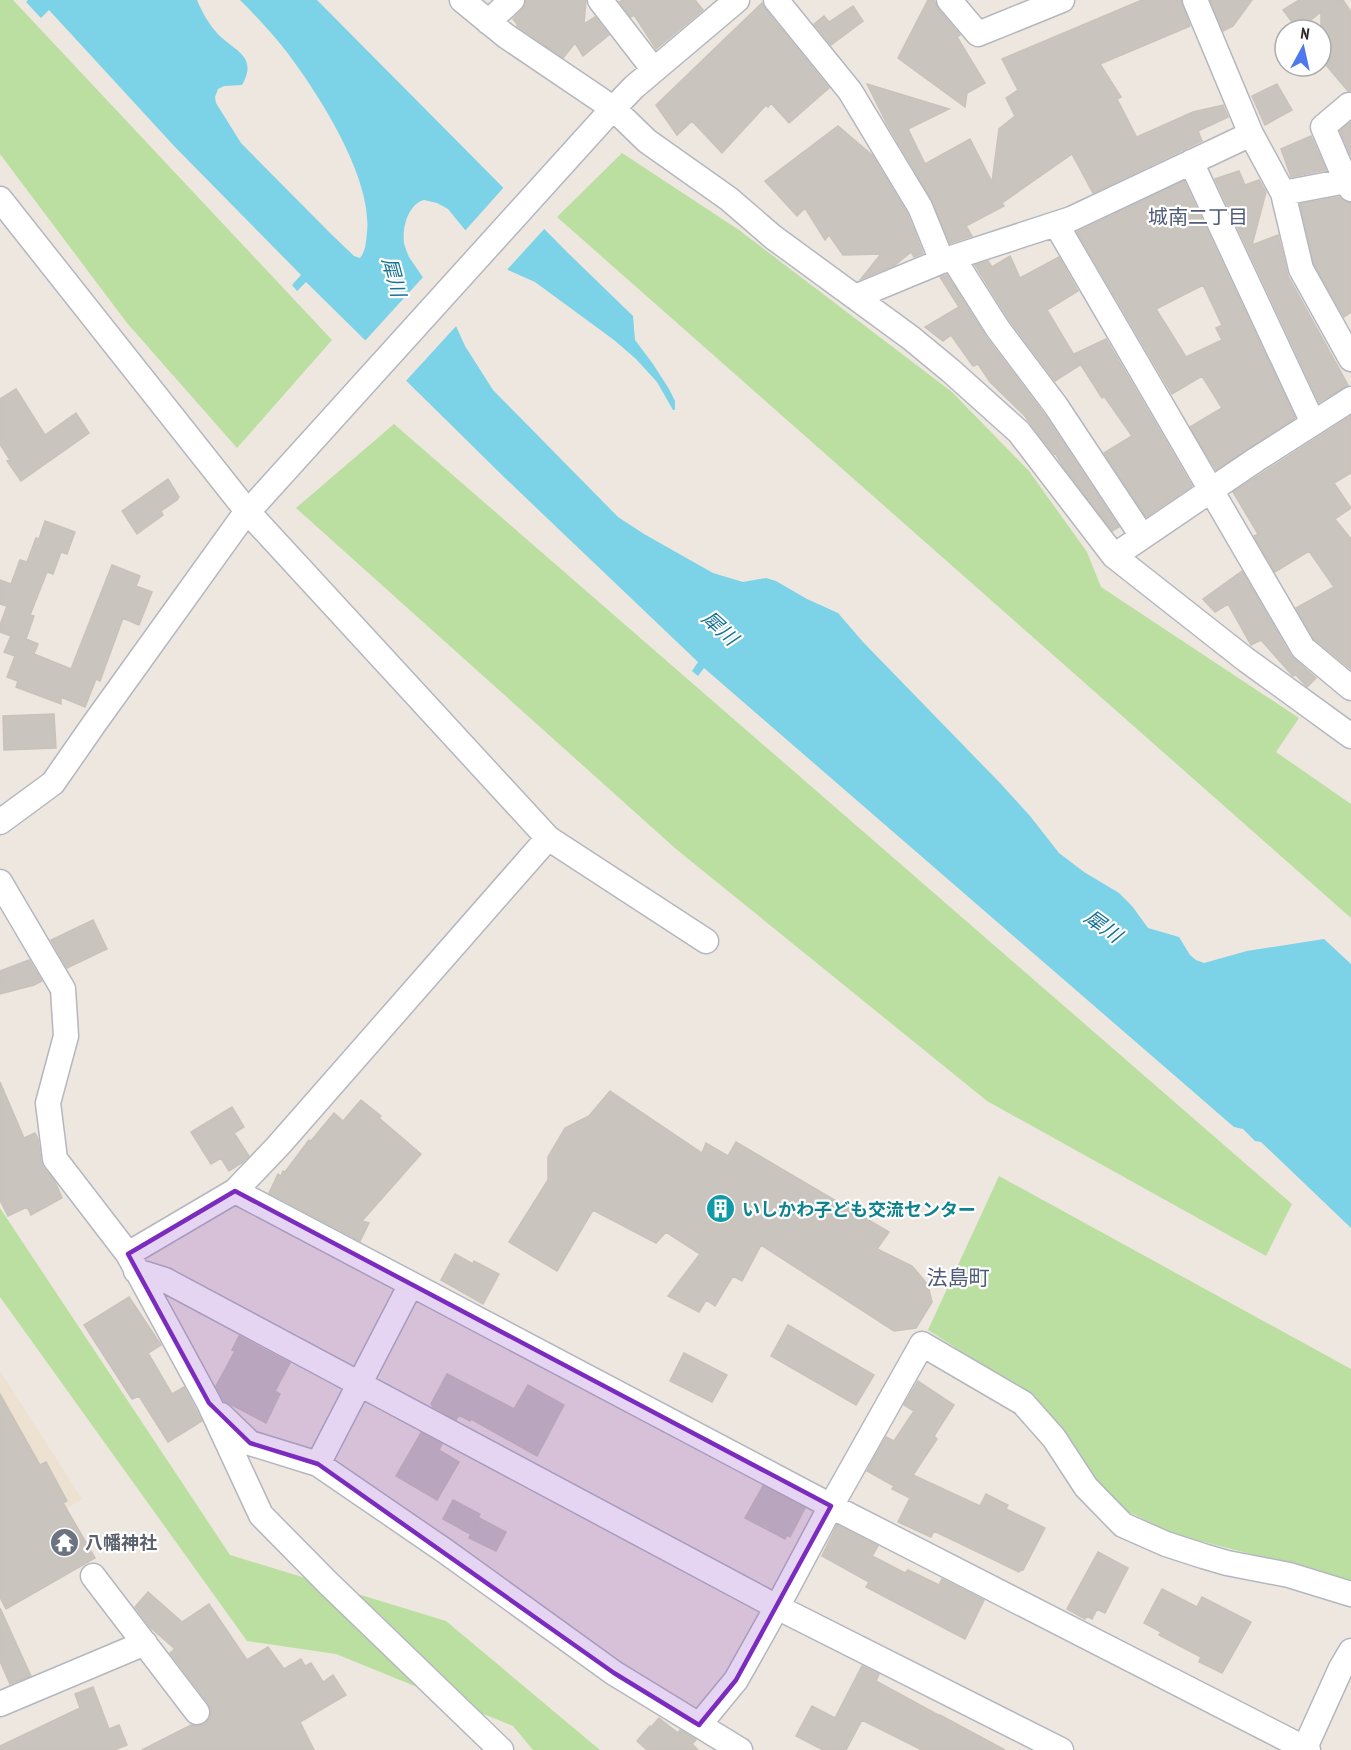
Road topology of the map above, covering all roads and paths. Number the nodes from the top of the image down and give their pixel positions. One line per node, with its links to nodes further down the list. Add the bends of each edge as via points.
1 (462, 0): 9 (street)
2 (512, 0): 9 (street)
3 (600, 0): 10 (street)
4 (738, 0): 10 (street)
5 (776, 0): 19 (street, via 850,91)
6 (949, 0): 7 (street, via 978,34)
7 (1062, 0)
8 (1195, 0): 13 (street)
9 (488, 22): 12 (street)
10 (654, 70): 12 (street)
11 (1351, 107): 15 (street, via 1323,127)
12 (610, 113): 20 (street); 25 (street)
13 (1251, 134): 14 (street); 16 (street)
14 (1191, 162): 18 (street); 23 (street)
15 (1349, 185): 16 (street)
16 (1283, 193): 21 (street, via 1301,269)
17 (0, 199): 25 (street)
18 (1056, 224): 19 (street); 24 (street)
19 (947, 259): 20 (street); 26 (street, via 1056,406)
20 (855, 297): 27 (street, via 943,364 1019,432)
21 (1351, 359)
22 (1351, 399): 23 (street)
23 (1313, 423): 24 (street)
24 (1210, 490): 26 (street); 28 (street, via 1303,648)
25 (251, 508): 30 (street, via 53,783); 31 (street)
26 (1142, 536): 27 (street)
27 (1114, 556): 29 (street)
28 (1351, 688)
29 (1351, 736)
30 (0, 822)
31 (548, 838): 33 (street); 34 (street)
32 (0, 882): 35 (street, via 63,989 66,1036 48,1103 55,1160)
33 (706, 941)
34 (235, 1191): 35 (street); 36 (street)
35 (132, 1263): 37 (street); 38 (street)
36 (411, 1284): 37 (street); 40 (street)
37 (360, 1384): 39 (street); 43 (street)
38 (209, 1402): 39 (street, via 250,1443); 49 (street, via 261,1515)
39 (318, 1464): 48 (street, via 614,1672)
40 (831, 1506): 42 (street, via 922,1344 1023,1403 1054,1438 1086,1487 1123,1525 1203,1556); 43 (street); 52 (street)
41 (93, 1576): 44 (street)
42 (1351, 1594)
43 (777, 1607): 48 (street, via 736,1680); 51 (street)
44 (145, 1643): 46 (street); 47 (street)
45 (1351, 1651): 52 (street)
46 (0, 1704)
47 (197, 1712)
48 (699, 1725): 50 (street)
49 (501, 1750)
50 (740, 1750)
51 (1061, 1750)
52 (1305, 1750)

